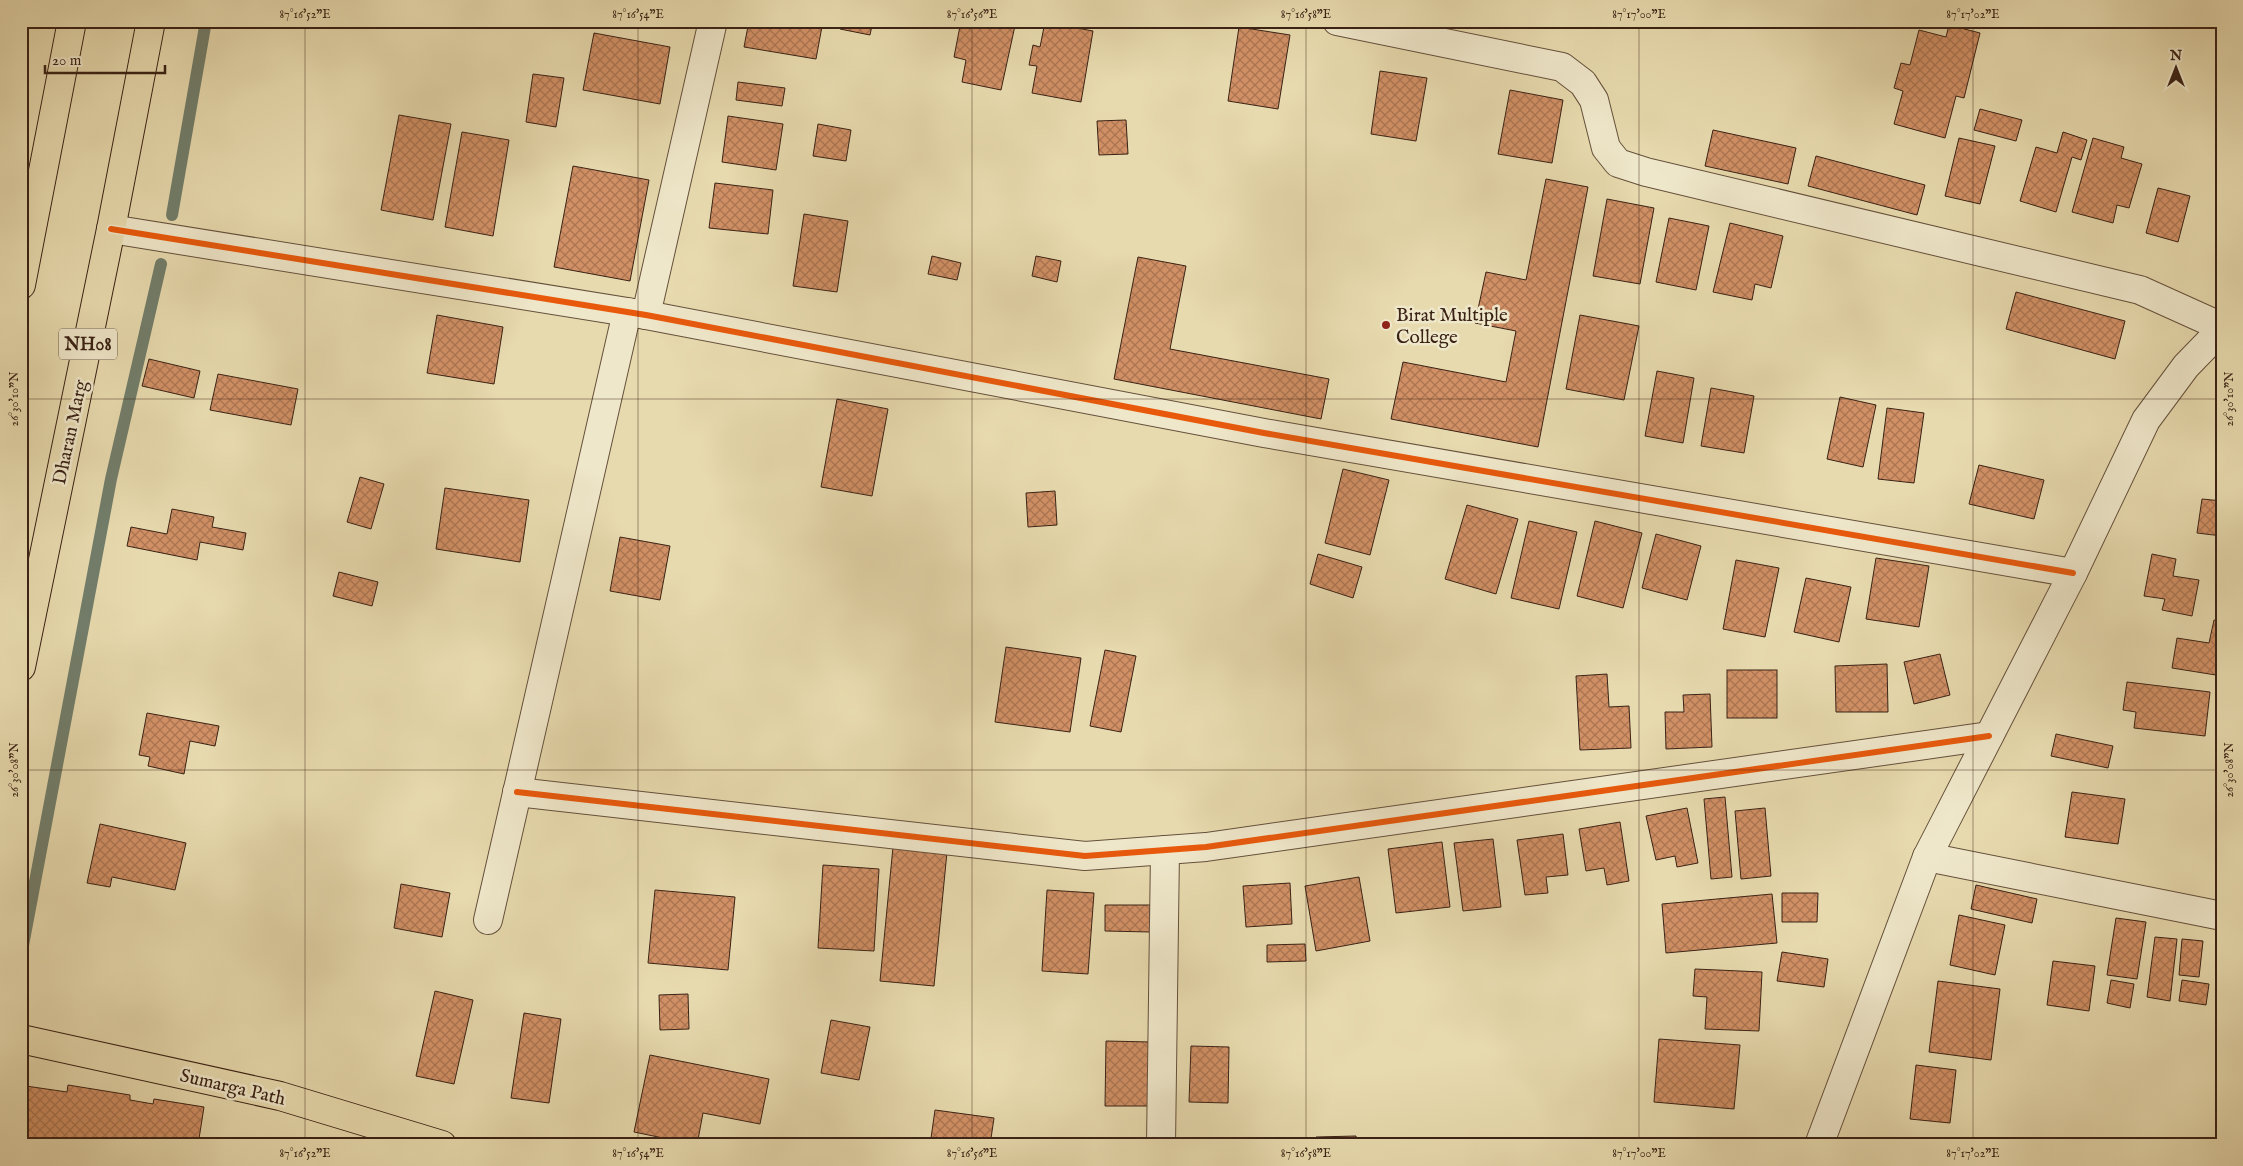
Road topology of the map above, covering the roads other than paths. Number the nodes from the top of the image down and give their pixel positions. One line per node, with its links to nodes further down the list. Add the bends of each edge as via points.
1 (72, 21): 6 (main road)
2 (150, 21): 5 (main road, Dharan Marg / NH08)
3 (712, 21): 7 (street)
4 (1337, 21): 8 (street, via 1562,67 1583,83 1594,100 1606,148 1618,163 2140,290)
5 (111, 229): 7 (street); 10 (main road, Dharan Marg / NH08)
6 (21, 285)
7 (636, 314): 9 (street, via 1264,433); 12 (street)
8 (2222, 328): 9 (street, via 2186,366 2146,420)
9 (2073, 573): 11 (street)
10 (21, 666)
11 (1990, 736): 13 (street, via 1206,847); 14 (street)
12 (517, 792): 13 (street, via 1086,856); 16 (street)
13 (1165, 850): 19 (street)
14 (1927, 857): 15 (street); 20 (street)
15 (2222, 916)
16 (488, 920)
17 (21, 1039): 18 (main road, Sumarga Path, via 280,1096)
18 (442, 1145)
19 (1161, 1145)
20 (1819, 1145)

